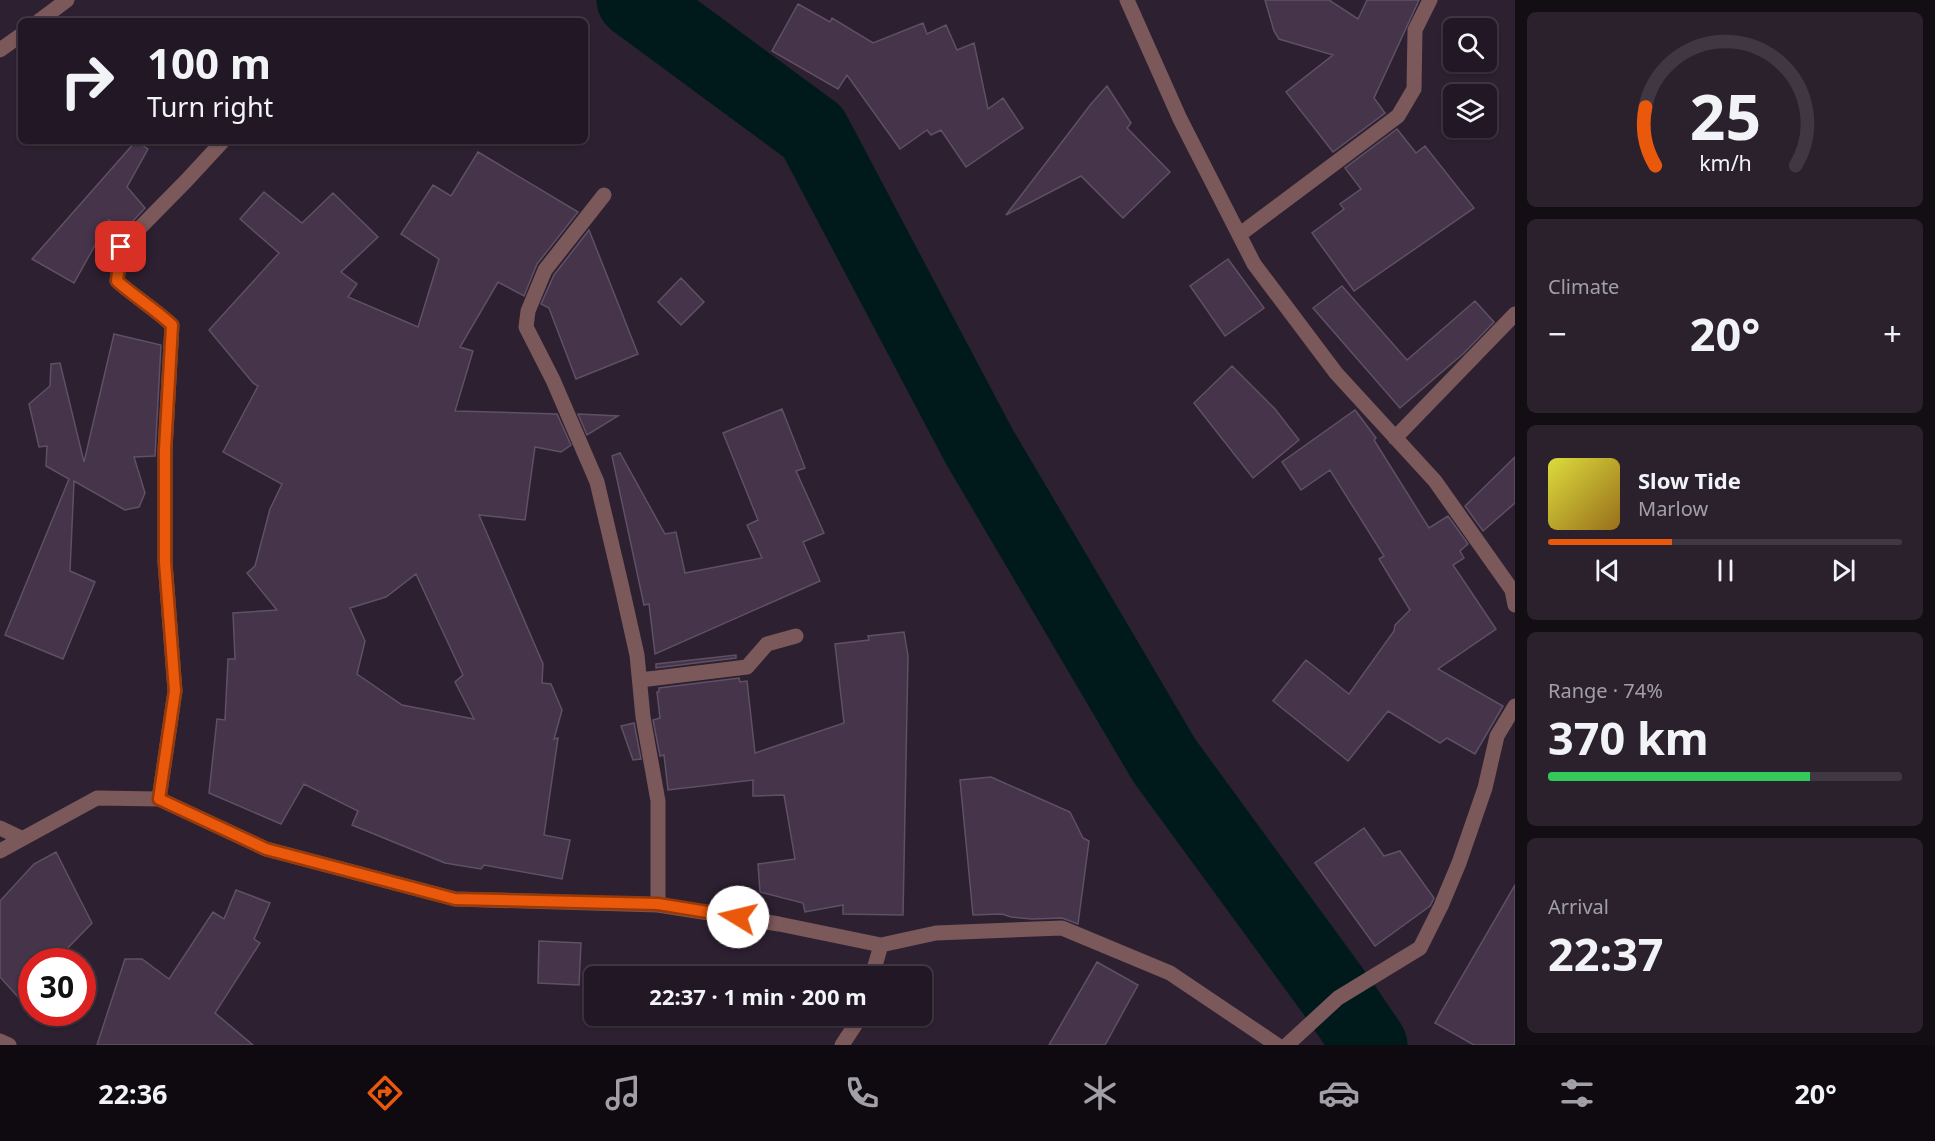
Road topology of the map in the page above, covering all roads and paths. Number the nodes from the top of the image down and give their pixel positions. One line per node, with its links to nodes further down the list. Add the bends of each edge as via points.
1 (67, 0): 4 (street)
2 (1127, 0): 9 (street, via 1180,119)
3 (1430, 0): 9 (street, via 1415,30 1414,89 1398,116)
4 (43, 18)
5 (18, 37): 6 (street)
6 (0, 51)
7 (219, 144): 16 (street, via 121,247 118,263 117,281 172,325 165,450 165,562 175,691)
8 (604, 195): 14 (street, via 545,270 528,311 526,327 597,482 637,655)
9 (1239, 235): 11 (street, via 1254,264 1336,373)
10 (1515, 314): 11 (street)
11 (1395, 438): 12 (street, via 1435,481)
12 (1514, 595)
13 (796, 636): 14 (street, via 767,644 747,667)
14 (639, 680): 20 (street, via 658,801)
15 (1515, 706): 28 (street, via 1497,736 1485,788 1459,863 1420,948 1338,998)
16 (159, 799): 18 (street, via 97,798); 20 (street, via 266,849 455,899)
17 (0, 828): 18 (street)
18 (21, 838): 19 (street)
19 (0, 850)
20 (658, 904): 21 (street)
21 (881, 945): 22 (street); 27 (street, via 936,933 1062,928 1170,973)
22 (875, 966)
23 (854, 1026): 26 (street)
24 (0, 1041): 25 (street)
25 (9, 1045)
26 (842, 1045)
27 (1277, 1045)
28 (1287, 1045)

